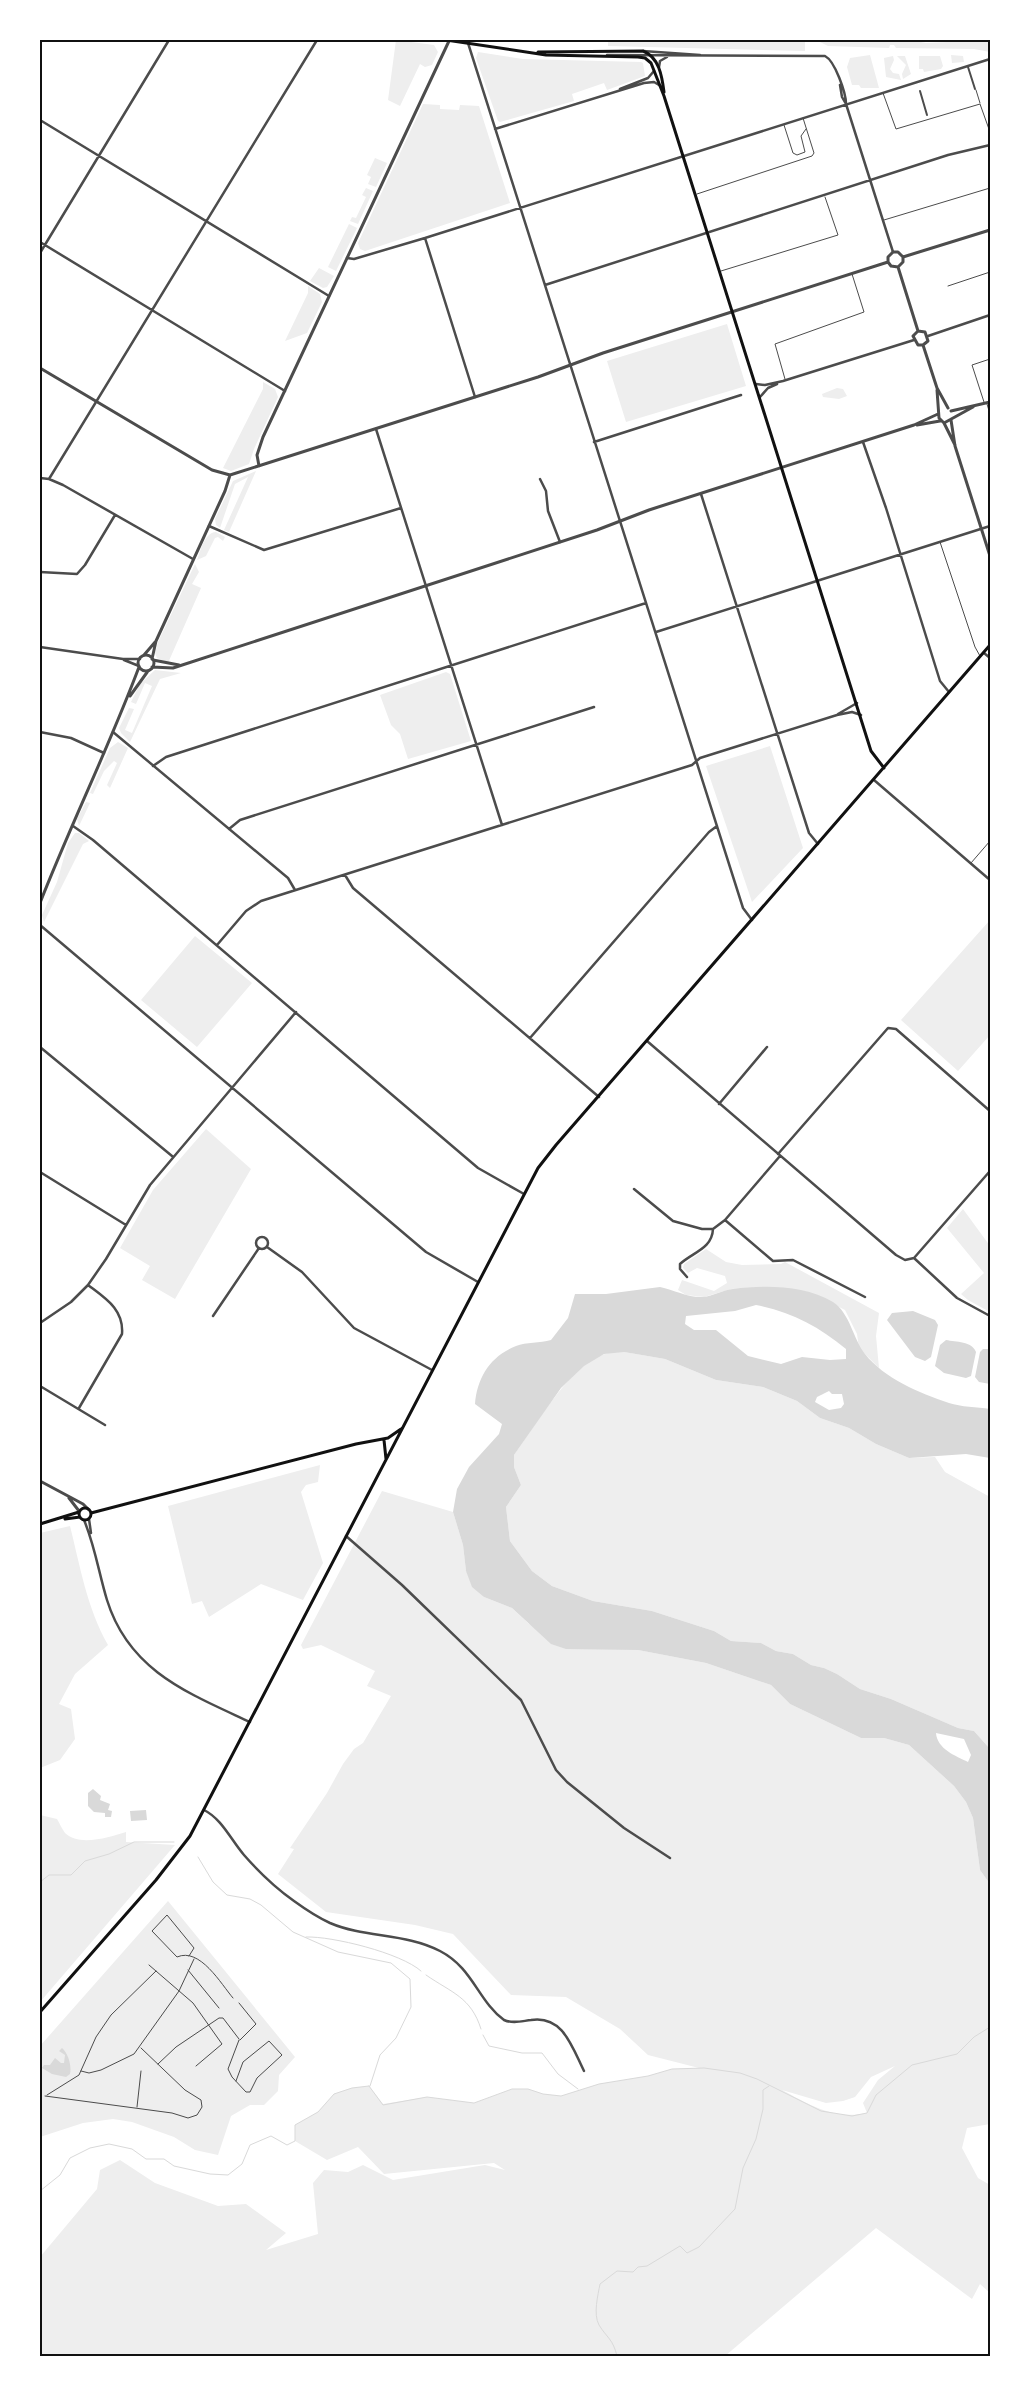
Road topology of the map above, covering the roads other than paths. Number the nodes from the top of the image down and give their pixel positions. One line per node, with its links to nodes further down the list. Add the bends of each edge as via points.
1 (170, 40): 34 (street)
2 (317, 40): 40 (street)
3 (448, 40): 4 (main road); 50 (street)
4 (468, 43): 6 (main road); 28 (street)
5 (643, 51): 6 (main road); 7 (main road); 8 (street)
6 (538, 52): 9 (main road)
7 (652, 55): 9 (street); 10 (street); 14 (main road)
8 (701, 55): 10 (street); 21 (street, via 825,56 832,60)
9 (601, 56): 13 (main road, via 645,58)
10 (668, 56): 14 (street, via 660,61)
11 (990, 59): 19 (street)
12 (968, 67): 16 (street)
13 (654, 68): 15 (main road); 17 (street, via 648,78)
14 (659, 68): 20 (main road)
15 (659, 85): 17 (street, via 650,82); 20 (main road)
16 (975, 88): 22 (lane)
17 (619, 90): 28 (street)
18 (920, 91): 23 (street)
19 (883, 92): 21 (street); 22 (lane, via 897,129)
20 (664, 96): 33 (main road)
21 (846, 104): 24 (street); 35 (street)
22 (980, 104): 29 (lane)
23 (927, 116)
24 (803, 118): 26 (street); 27 (lane)
25 (40, 120): 34 (street)
26 (784, 124): 30 (lane, via 795,155 805,152); 33 (street)
27 (806, 128): 30 (lane); 31 (lane)
28 (495, 129): 39 (street)
29 (990, 132)
30 (802, 134): 31 (lane)
31 (808, 136): 37 (lane, via 814,153 812,156)
32 (990, 145): 35 (street, via 958,152)
33 (684, 155): 37 (main road); 39 (street)
34 (99, 156): 40 (street); 46 (street)
35 (871, 181): 38 (street); 41 (street)
36 (990, 188): 41 (lane)
37 (696, 194): 43 (main road)
38 (825, 196): 43 (street); 53 (lane, via 838,235)
39 (520, 207): 44 (street); 56 (street)
40 (206, 221): 58 (street); 59 (street)
41 (883, 221): 47 (street)
42 (990, 230): 49 (street)
43 (709, 233): 53 (main road); 56 (street)
44 (425, 238): 50 (street, via 354,259); 74 (street)
45 (40, 242): 46 (street)
46 (45, 245): 48 (street); 59 (street)
47 (893, 252): 49 (street); 51 (street)
48 (40, 253)
49 (903, 257): 52 (street)
50 (346, 258): 58 (street)
51 (888, 262): 52 (street); 55 (street)
52 (898, 267): 62 (street)
53 (721, 271): 60 (main road)
54 (990, 272): 57 (lane)
55 (852, 273): 60 (street); 69 (lane, via 864,312 775,344)
56 (545, 285): 67 (street)
57 (948, 286)
58 (329, 296): 72 (street)
59 (152, 310): 72 (street); 76 (street)
60 (734, 311): 67 (street); 70 (main road)
61 (990, 315): 63 (street)
62 (918, 330): 63 (street); 64 (street)
63 (928, 336): 65 (street)
64 (914, 340): 65 (street); 69 (street)
65 (923, 345): 71 (street)
66 (990, 359): 77 (lane, via 972,365)
67 (570, 366): 74 (street); 86 (street)
68 (40, 368): 76 (street)
69 (784, 380): 70 (street); 75 (street, via 768,388)
70 (756, 384): 75 (main road)
71 (937, 388): 79 (street); 80 (street)
72 (285, 391): 89 (street, via 258,450)
73 (740, 395): 86 (street)
74 (475, 397): 85 (street)
75 (760, 397): 90 (main road)
76 (96, 401): 91 (street, via 212,470); 93 (street)
77 (987, 403): 78 (street); 81 (lane)
78 (972, 407): 79 (street); 82 (street)
79 (949, 410): 80 (street); 82 (street)
80 (939, 412): 83 (street); 84 (street)
81 (990, 414)
82 (952, 419): 83 (street); 88 (street)
83 (942, 422): 84 (street); 88 (street)
84 (914, 425): 87 (street)
85 (376, 429): 89 (street); 96 (street)
86 (594, 442): 98 (street)
87 (863, 442): 90 (street); 104 (street)
88 (955, 446): 101 (street)
89 (259, 466): 91 (street)
90 (782, 467): 95 (street); 108 (main road)
91 (230, 475): 99 (street)
92 (40, 478): 93 (street)
93 (49, 479): 97 (street)
94 (540, 479): 102 (street)
95 (700, 494): 98 (street); 111 (street)
96 (401, 508): 99 (street, via 264,550); 109 (street)
97 (115, 515): 106 (street); 107 (street, via 82,570 71,575)
98 (620, 521): 102 (street); 110 (street)
99 (209, 526): 106 (street)
100 (990, 526): 101 (street)
101 (981, 528): 103 (street); 105 (street)
102 (560, 542): 109 (street)
103 (940, 542): 104 (street); 118 (lane)
104 (900, 554): 108 (street); 127 (street, via 940,681)
105 (990, 556)
106 (193, 559): 113 (street)
107 (40, 572)
108 (818, 580): 111 (street); 129 (main road)
109 (426, 585): 123 (street); 124 (street)
110 (646, 603): 112 (street); 124 (street)
111 (737, 606): 112 (street); 135 (street)
112 (655, 633): 138 (street)
113 (156, 641): 117 (street); 122 (street)
114 (990, 646): 116 (main road)
115 (40, 648): 121 (street)
116 (984, 653): 118 (main road); 120 (street)
117 (144, 656): 119 (street); 122 (street)
118 (980, 656): 127 (main road)
119 (140, 658): 121 (street); 125 (street)
120 (990, 658)
121 (123, 659): 125 (street)
122 (153, 659): 123 (street); 126 (street)
123 (180, 665): 126 (street)
124 (451, 666): 136 (street); 139 (street, via 166,757)
125 (139, 667): 126 (street); 128 (street)
126 (150, 669): 128 (street)
127 (949, 692): 140 (main road)
128 (129, 697): 134 (street)
129 (857, 702): 131 (street); 132 (main road)
130 (594, 707): 136 (street)
131 (837, 715): 132 (street, via 852,712); 135 (street)
132 (861, 715): 140 (main road, via 872,754)
133 (40, 732): 137 (street, via 71,738)
134 (113, 732): 137 (street); 139 (street)
135 (778, 734): 138 (street); 147 (street, via 809,833)
136 (476, 745): 143 (street); 145 (street, via 240,820)
137 (104, 753): 142 (street)
138 (696, 762): 143 (street); 144 (street)
139 (154, 766): 145 (street)
140 (884, 768): 141 (main road)
141 (874, 780): 147 (main road); 148 (street)
142 (71, 825): 152 (street); 155 (street, via 94,840)
143 (502, 826): 149 (street)
144 (716, 826): 153 (street, via 742,908); 157 (street)
145 (228, 829): 151 (street, via 288,878)
146 (990, 841): 148 (lane)
147 (818, 844): 153 (main road)
148 (971, 863): 150 (street)
149 (345, 875): 151 (street); 157 (street, via 353,888)
150 (990, 880)
151 (295, 890): 155 (street, via 253,904)
152 (40, 903)
153 (752, 920): 158 (main road)
154 (40, 925): 161 (street)
155 (217, 945): 156 (street)
156 (296, 1012): 161 (street); 170 (street, via 478,1168)
157 (530, 1038): 162 (street)
158 (647, 1041): 162 (main road); 163 (street)
159 (40, 1047): 166 (street)
160 (768, 1047): 163 (street)
161 (232, 1087): 166 (street); 178 (street, via 431,1256)
162 (599, 1097): 170 (main road, via 545,1160)
163 (719, 1104): 165 (street)
164 (990, 1111): 165 (street, via 892,1027 884,1030)
165 (779, 1155): 171 (street); 176 (street, via 896,1255 905,1260)
166 (173, 1156): 172 (street, via 150,1185)
167 (990, 1171): 176 (street)
168 (40, 1172): 172 (street)
169 (634, 1189): 173 (street, via 673,1221)
170 (524, 1194): 178 (main road)
171 (725, 1220): 173 (street); 180 (street, via 773,1261 793,1260)
172 (126, 1225): 179 (street)
173 (713, 1229): 177 (street, via 711,1241 680,1264)
174 (267, 1247): 175 (street); 175 (street, via 268,1240 260,1237 256,1241); 184 (street, via 302,1272 354,1328)
175 (259, 1248): 181 (street)
176 (914, 1258): 182 (street, via 957,1298)
177 (687, 1277)
178 (478, 1282): 184 (main road)
179 (88, 1285): 183 (street); 186 (street, via 116,1308 122,1320 122,1334)
180 (865, 1297)
181 (213, 1316)
182 (990, 1316)
183 (40, 1323)
184 (432, 1370): 188 (main road)
185 (40, 1386): 186 (street)
186 (79, 1408): 187 (street)
187 (105, 1425)
188 (402, 1429): 189 (main road); 190 (main road)
189 (384, 1440): 190 (main road); 193 (main road, via 356,1444)
190 (385, 1462): 199 (main road)
191 (40, 1481): 192 (street)
192 (68, 1497): 193 (street); 194 (street)
193 (89, 1510): 194 (main road, via 83,1508); 196 (main road)
194 (79, 1512): 195 (main road); 197 (main road)
195 (80, 1517): 196 (main road); 197 (main road)
196 (86, 1519): 200 (street, via 110,1609 125,1640 168,1682)
197 (59, 1520): 198 (main road)
198 (40, 1524)
199 (346, 1536): 200 (main road); 202 (street, via 402,1585 521,1700 556,1770 567,1782 624,1828)
200 (250, 1722): 201 (main road)
201 (204, 1810): 212 (main road, via 169,1864); 220 (street, via 218,1819 245,1856 288,1897 313,1915 331,1924 410,1940 440,1951 466,1971 504,2020 512,2023 542,2019 560,2027)
202 (670, 1858)
203 (190, 1956): 203 (lane, via 177,1957 152,1931 168,1915 194,1948); 204 (lane)
204 (194, 1958): 206 (lane); 209 (lane, via 205,1965)
205 (149, 1965): 207 (lane)
206 (187, 1970): 208 (lane); 211 (lane)
207 (156, 1971): 208 (lane); 218 (lane, via 111,2015 96,2037)
208 (179, 1991): 213 (lane); 215 (lane)
209 (233, 1998)
210 (239, 2003): 214 (lane, via 256,2027)
211 (219, 2008)
212 (40, 2012)
213 (208, 2026): 214 (lane, via 223,2018); 216 (lane, via 176,2047); 217 (lane, via 222,2044)
214 (239, 2040): 221 (lane, via 228,2069)
215 (141, 2048): 216 (lane); 218 (lane, via 118,2064 89,2073)
216 (158, 2064): 222 (lane, via 185,2090 201,2100 200,2111 188,2118)
217 (196, 2066)
218 (81, 2071): 222 (lane, via 70,2082 45,2096)
219 (141, 2071): 222 (lane)
220 (584, 2071)
221 (236, 2081): 221 (lane, via 243,2062 269,2042 282,2055 257,2078 250,2092)
222 (137, 2108)

